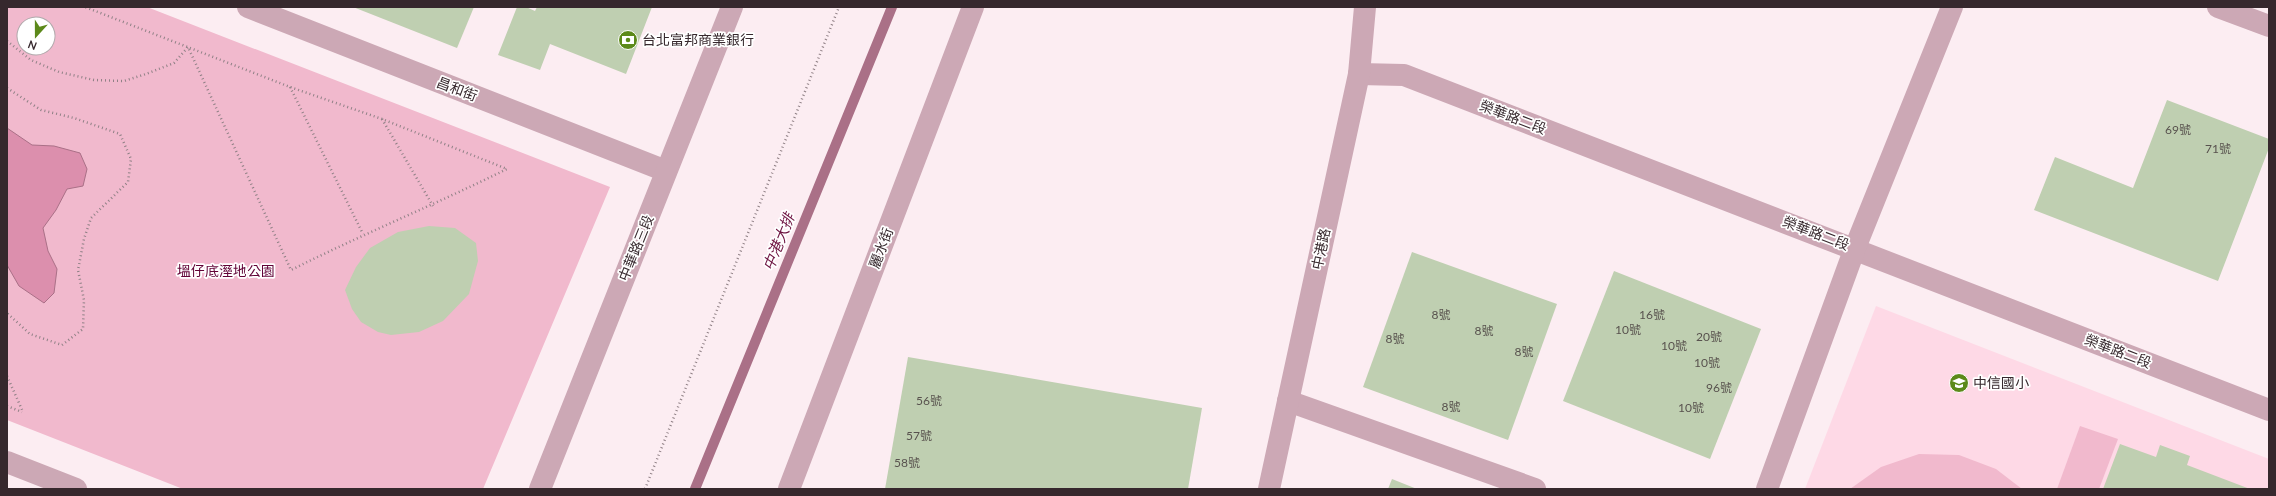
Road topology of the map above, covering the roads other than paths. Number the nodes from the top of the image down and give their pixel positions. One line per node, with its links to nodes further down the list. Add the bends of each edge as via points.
1 (248, 7): 9 (street, 昌和街)
2 (732, 7): 9 (street, 中華路三段)
3 (973, 7): 16 (street, 麗水街)
4 (1365, 7): 8 (street, 中港路)
5 (1952, 7): 10 (street)
6 (2218, 7): 7 (street)
7 (2269, 26)
8 (1359, 74): 10 (street, 榮華路二段, via 1404,75); 11 (street, 中港路)
9 (666, 171): 15 (street, 中華路三段)
10 (1856, 248): 12 (street, 榮華路二段); 19 (street)
11 (1288, 401): 17 (street, 中港路); 18 (street)
12 (2269, 410)
13 (7, 462): 14 (street)
14 (76, 489)
15 (540, 489)
16 (789, 489)
17 (1269, 489)
18 (1535, 489)
19 (1767, 489)

